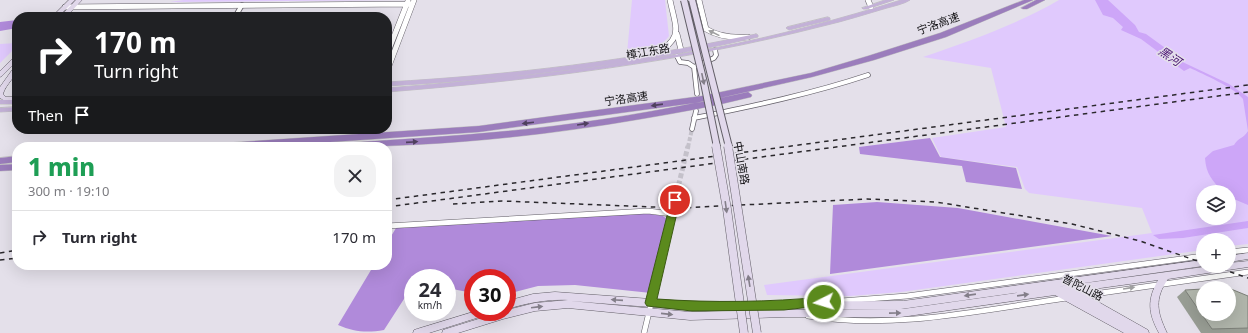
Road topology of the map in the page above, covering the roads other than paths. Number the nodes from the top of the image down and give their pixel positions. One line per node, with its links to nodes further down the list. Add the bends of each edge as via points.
1 (72, 0): 15 (main road)
2 (79, 0): 16 (main road)
3 (670, 0): 21 (street)
4 (684, 0): 78 (main road, 中山南路, one-way to 78, bridge, via 724,188)
5 (692, 0): 79 (main road, 中山南路, one-way to 5, bridge, via 728,144)
6 (699, 0): 22 (street, one-way to 6, via 728,38 710,32 706,28)
7 (868, 0): 17 (street)
8 (891, 0): 17 (main road, 樟江东路)
9 (907, 0): 25 (main road, 樟江东路, via 811,28)
10 (1030, 0): 48 (highway, 宁洛高速, one-way to 48, via 943,35 871,58 812,75 702,99 479,128)
11 (1042, 0): 49 (highway, 宁洛高速, one-way to 11, via 555,129 697,106 810,81 878,62 953,37)
12 (312, 2): 13 (street); 14 (street)
13 (411, 2): 23 (street); 28 (street)
14 (242, 5): 16 (street); 20 (street)
15 (65, 7): 16 (street); 18 (main road)
16 (73, 7): 19 (main road)
17 (871, 7): 22 (main road, 樟江东路)
18 (60, 12)
19 (68, 12)
20 (238, 12)
21 (676, 30): 24 (street); 26 (street, via 673,42)
22 (751, 37): 24 (main road, 樟江东路)
23 (392, 43)
24 (681, 50): 26 (main road, 樟江东路)
25 (715, 50): 27 (main road, 樟江东路); 30 (street, via 714,58)
26 (654, 54): 36 (main road, 樟江东路, via 604,63)
27 (677, 56): 30 (street, via 680,62); 37 (main road, 樟江东路, via 553,75)
28 (392, 57)
29 (12, 62): 32 (main road)
30 (694, 67): 38 (street)
31 (12, 72): 35 (main road)
32 (0, 74)
33 (12, 74): 39 (main road)
34 (868, 75): 46 (street, via 828,88)
35 (0, 84)
36 (392, 84)
37 (392, 90)
38 (697, 94)
39 (0, 95): 40 (main road)
40 (12, 100)
41 (12, 101): 42 (main road)
42 (0, 102)
43 (12, 109): 44 (main road)
44 (0, 110)
45 (696, 111): 46 (street)
46 (694, 118): 47 (street)
47 (692, 129)
48 (282, 142)
49 (392, 143)
50 (0, 160): 51 (highway)
51 (12, 160)
52 (12, 167): 53 (highway)
53 (0, 168)
54 (675, 203): 55 (street, bridge)
55 (672, 212): 56 (street, via 648,211); 71 (street)
56 (392, 226)
57 (1248, 250): 58 (street)
58 (1236, 251)
59 (1248, 256): 61 (main road)
60 (1196, 257): 66 (street)
61 (1236, 258)
62 (1196, 264): 66 (main road)
63 (1248, 264): 65 (main road)
64 (1248, 272): 67 (street)
65 (1166, 275): 67 (main road); 68 (main road)
66 (1052, 284): 68 (main road, 普陀山路); 72 (street); 72 (main road, via 901,313)
67 (1158, 284): 69 (street, one-way to 67); 82 (main road, via 1153,306 1156,321)
68 (1067, 294): 69 (main road, 普陀山路); 72 (street, via 901,321 826,319); 80 (main road, 普陀山路)
69 (1080, 296): 81 (main road, 普陀山路)
70 (516, 303): 71 (main road, one-way to 70, via 555,296)
71 (651, 303): 72 (main road); 73 (street)
72 (784, 309): 73 (main road, one-way to 72, via 690,316)
73 (649, 312): 76 (main road, one-way to 73, via 535,307 568,304); 77 (street)
74 (464, 318): 75 (main road)
75 (417, 333)
76 (446, 333)
77 (644, 333)
78 (744, 333)
79 (757, 333)
80 (1132, 333)
81 (1145, 333)
82 (1163, 333)

